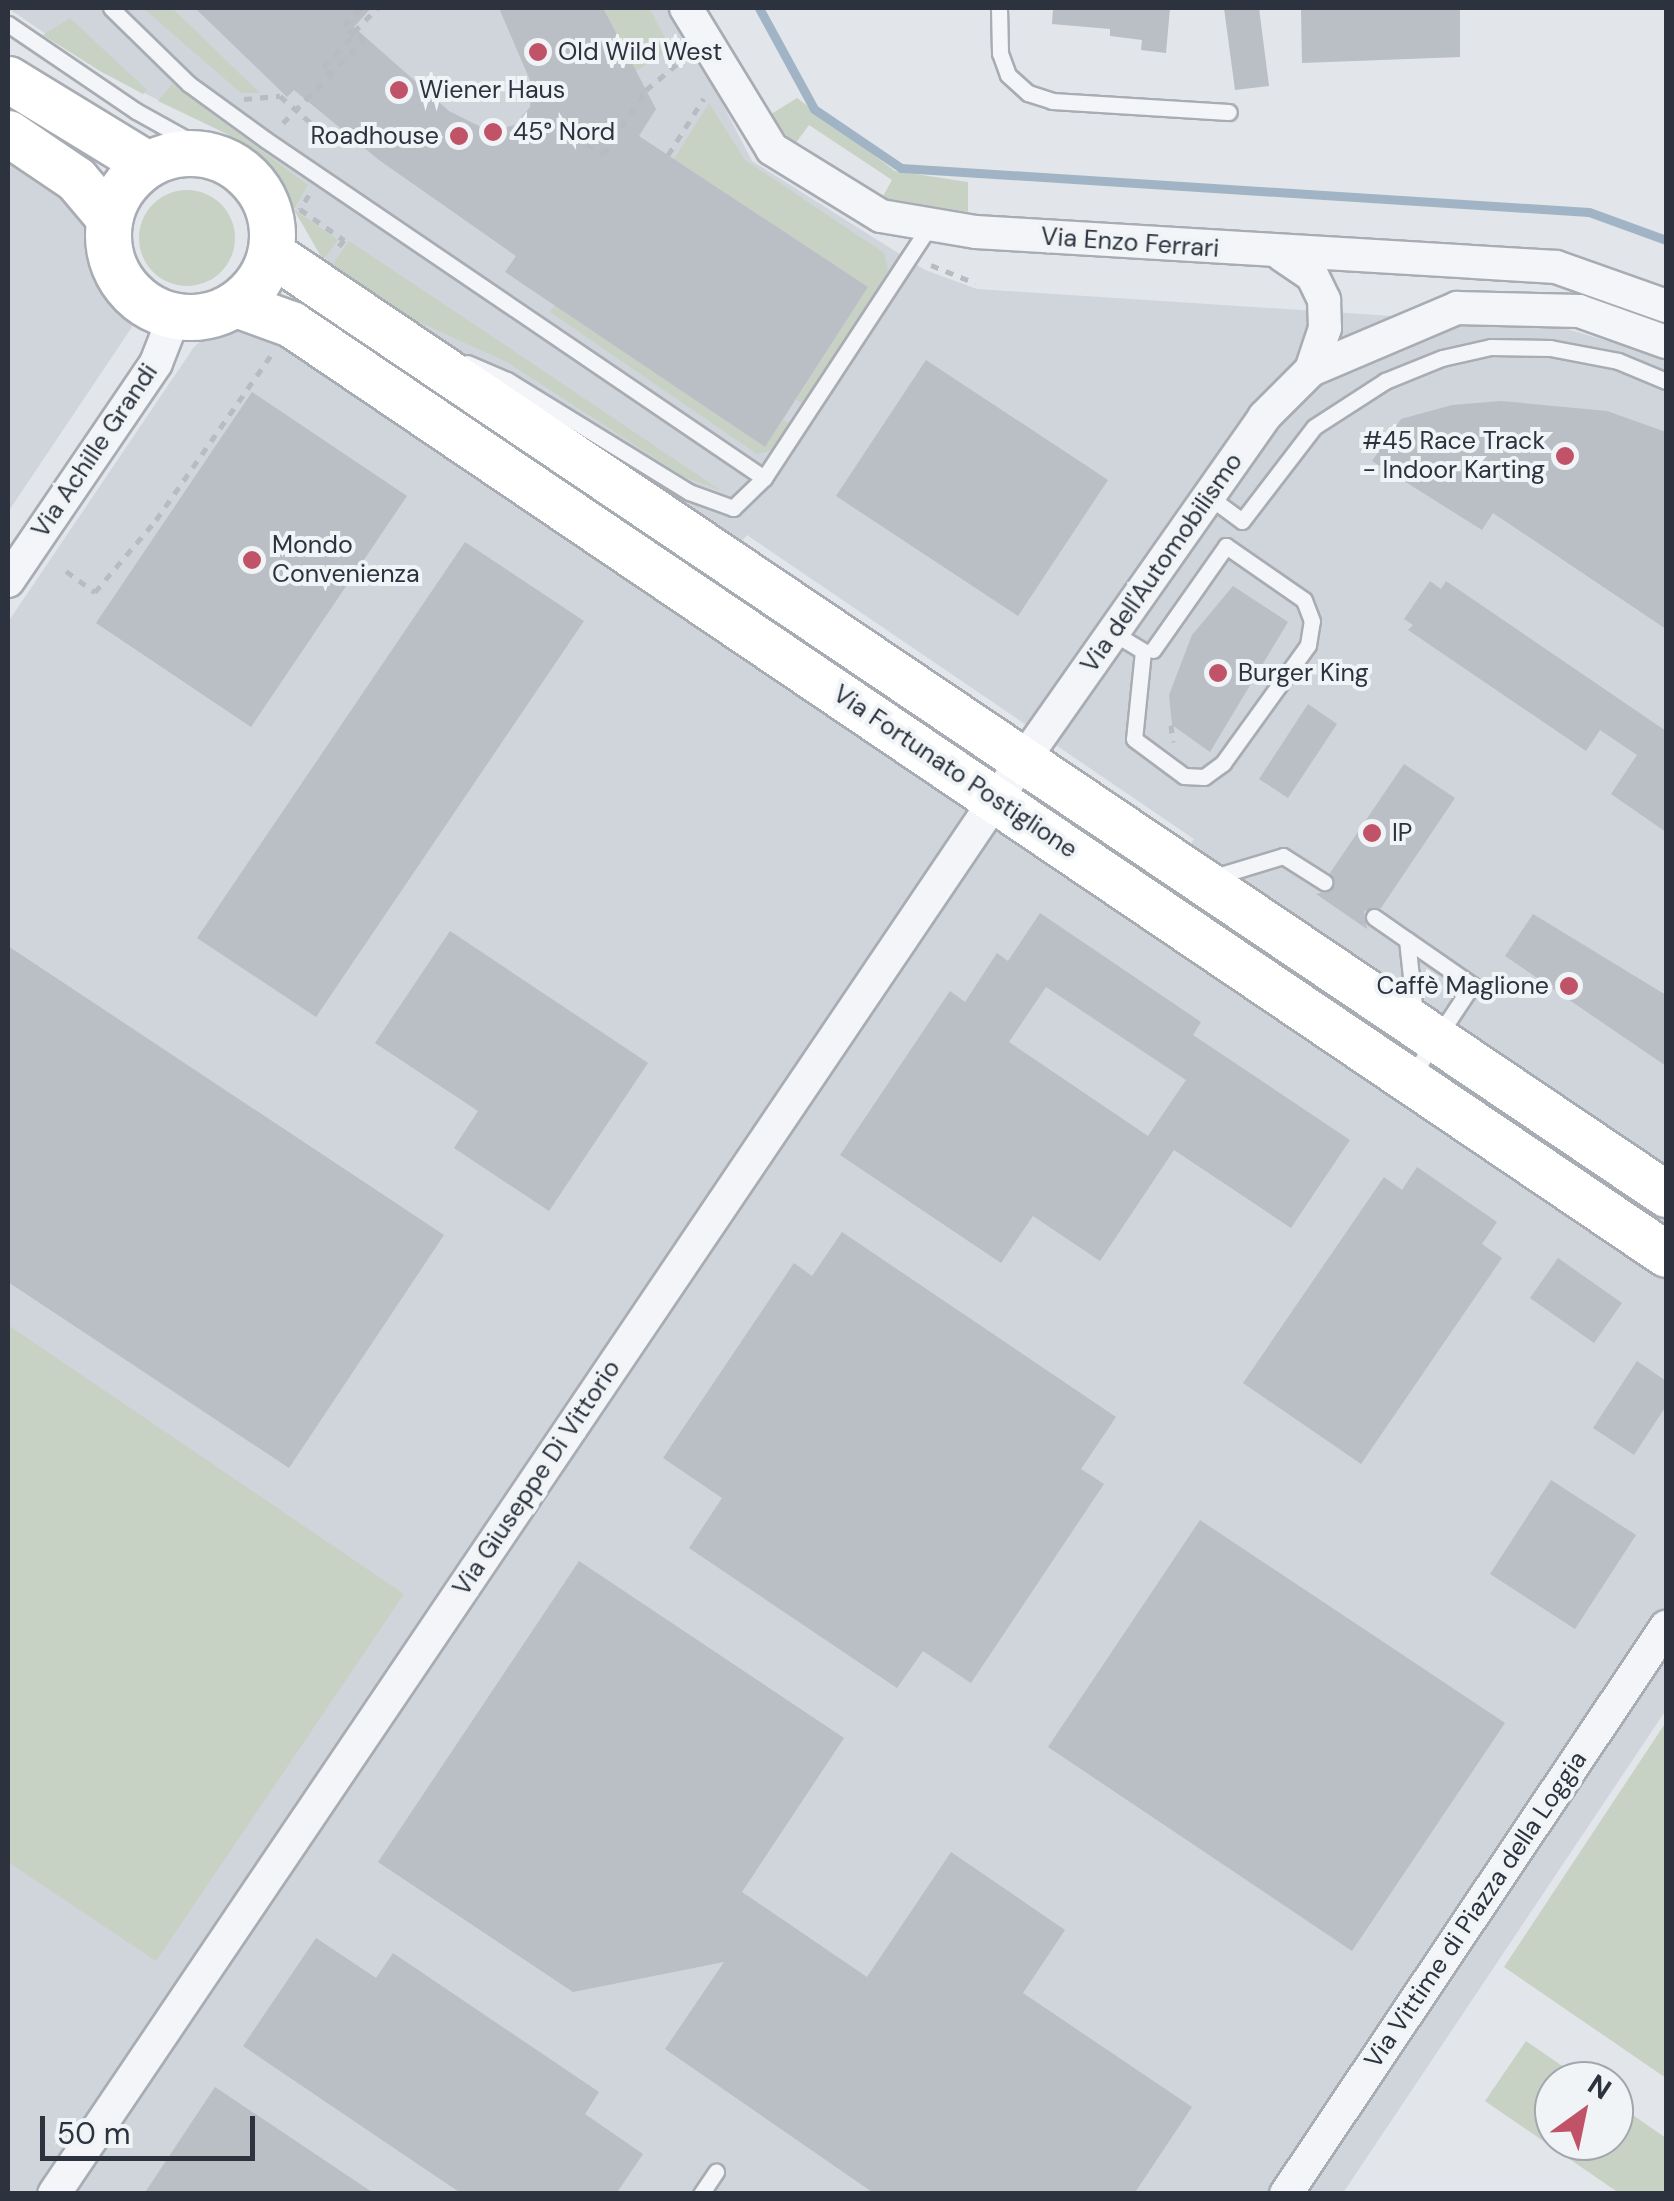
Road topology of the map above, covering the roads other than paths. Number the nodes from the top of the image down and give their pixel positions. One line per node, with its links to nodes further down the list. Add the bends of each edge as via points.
1 (111, 8): 21 (lane, via 189,84 266,140)
2 (686, 8): 11 (street, Via Enzo Ferrari, via 772,149 881,216)
3 (998, 8): 6 (lane, via 1000,53 1008,75 1028,93 1052,101)
4 (8, 24): 8 (lane, via 136,111)
5 (8, 79): 9 (street)
6 (1229, 112)
7 (8, 133): 10 (street, via 76,179)
8 (224, 160): 9 (street, via 185,153); 12 (street, via 264,198)
9 (148, 164): 10 (street, via 130,178)
10 (109, 218): 16 (street, via 116,272 133,295)
11 (930, 225): 13 (street, Via Enzo Ferrari); 21 (lane)
12 (271, 253): 14 (street, via 252,290); 17 (street, Via Fortunato Postiglione)
13 (1282, 254): 15 (street, Via Enzo Ferrari, via 1556,267); 19 (street, Via dell'Automobilismo, via 1312,275 1324,300 1325,328)
14 (236, 304): 16 (street, via 201,317); 27 (street, Via Fortunato Postiglione, via 291,324)
15 (1666, 306)
16 (174, 316): 25 (street, Via Achille Grandi, via 156,363)
17 (383, 330): 21 (lane, via 501,377 715,504 733,508); 27 (street, Via Fortunato Postiglione)
18 (1666, 342): 19 (street, Via dell'Automobilismo, via 1579,311 1491,305 1428,316)
19 (1311, 370): 22 (street, Via dell'Automobilismo, via 1264,416)
20 (1666, 380): 23 (lane, via 1618,361 1550,348 1491,347 1411,368 1314,427)
21 (764, 478)
22 (1208, 496): 23 (lane); 26 (street, Via dell'Automobilismo)
23 (1242, 521): 24 (lane)
24 (1234, 548): 26 (lane, via 1222,548); 26 (lane, via 1304,600 1313,630 1223,763 1204,777 1184,776 1134,738)
25 (8, 582)
26 (1137, 645): 27 (street, Via dell'Automobilismo)
27 (1009, 781): 28 (street, Via Fortunato Postiglione); 33 (street, Via Fortunato Postiglione); 38 (street, Via Giuseppe Di Vittorio)
28 (1197, 882): 29 (lane, via 1283,856); 32 (street, Via Fortunato Postiglione)
29 (1324, 882)
30 (1374, 917): 31 (lane)
31 (1407, 940): 32 (lane); 32 (lane, via 1472,985)
32 (1426, 1034): 33 (lane); 34 (street, Via Fortunato Postiglione)
33 (1409, 1080): 35 (street, Via Fortunato Postiglione)
34 (1666, 1194)
35 (1666, 1254)
36 (1666, 1627): 40 (street, Via Vittime di Piazza della Loggia)
37 (716, 2172): 39 (lane)
38 (54, 2194)
39 (702, 2194)
40 (1286, 2194)

